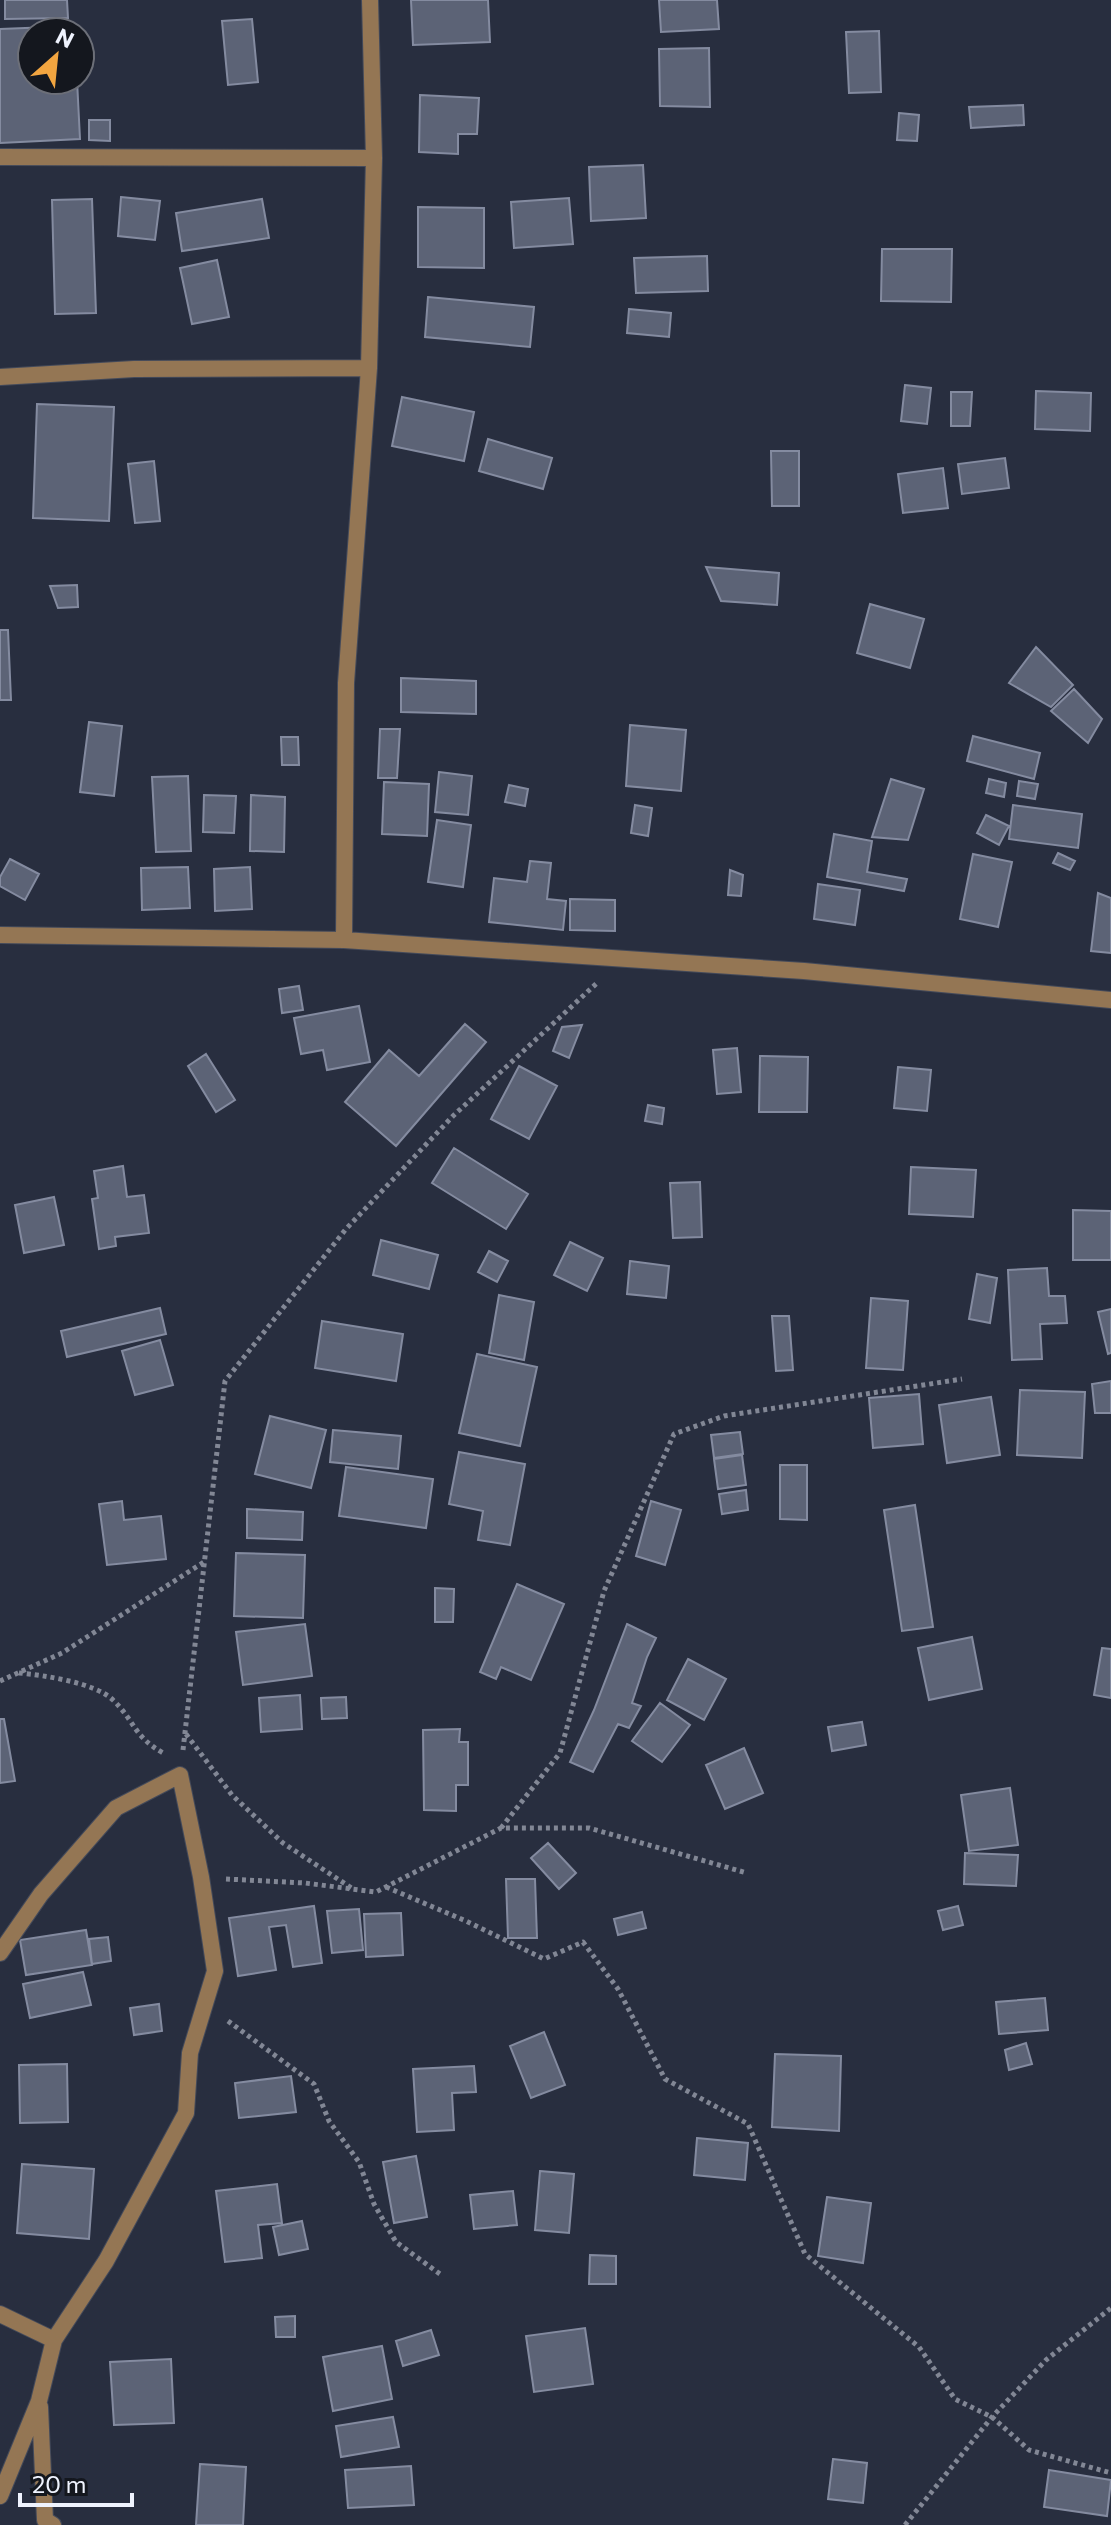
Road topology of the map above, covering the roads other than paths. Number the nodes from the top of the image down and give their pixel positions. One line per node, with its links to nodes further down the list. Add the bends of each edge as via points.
1 (370, 0): 3 (street)
2 (0, 157): 3 (street)
3 (374, 158): 4 (street)
4 (369, 368): 5 (street, via 134,369); 7 (street, via 346,683)
5 (0, 377)
6 (0, 935): 7 (street)
7 (344, 940): 8 (street, via 804,971)
8 (1111, 1000)
9 (0, 1953): 11 (street, via 41,1894 116,1808 180,1769 215,1971 190,2053 186,2113 106,2261)
10 (0, 2314): 11 (street)
11 (54, 2340): 12 (street)
12 (39, 2401): 13 (street); 14 (street, via 45,2520)
13 (0, 2496)
14 (53, 2525)

